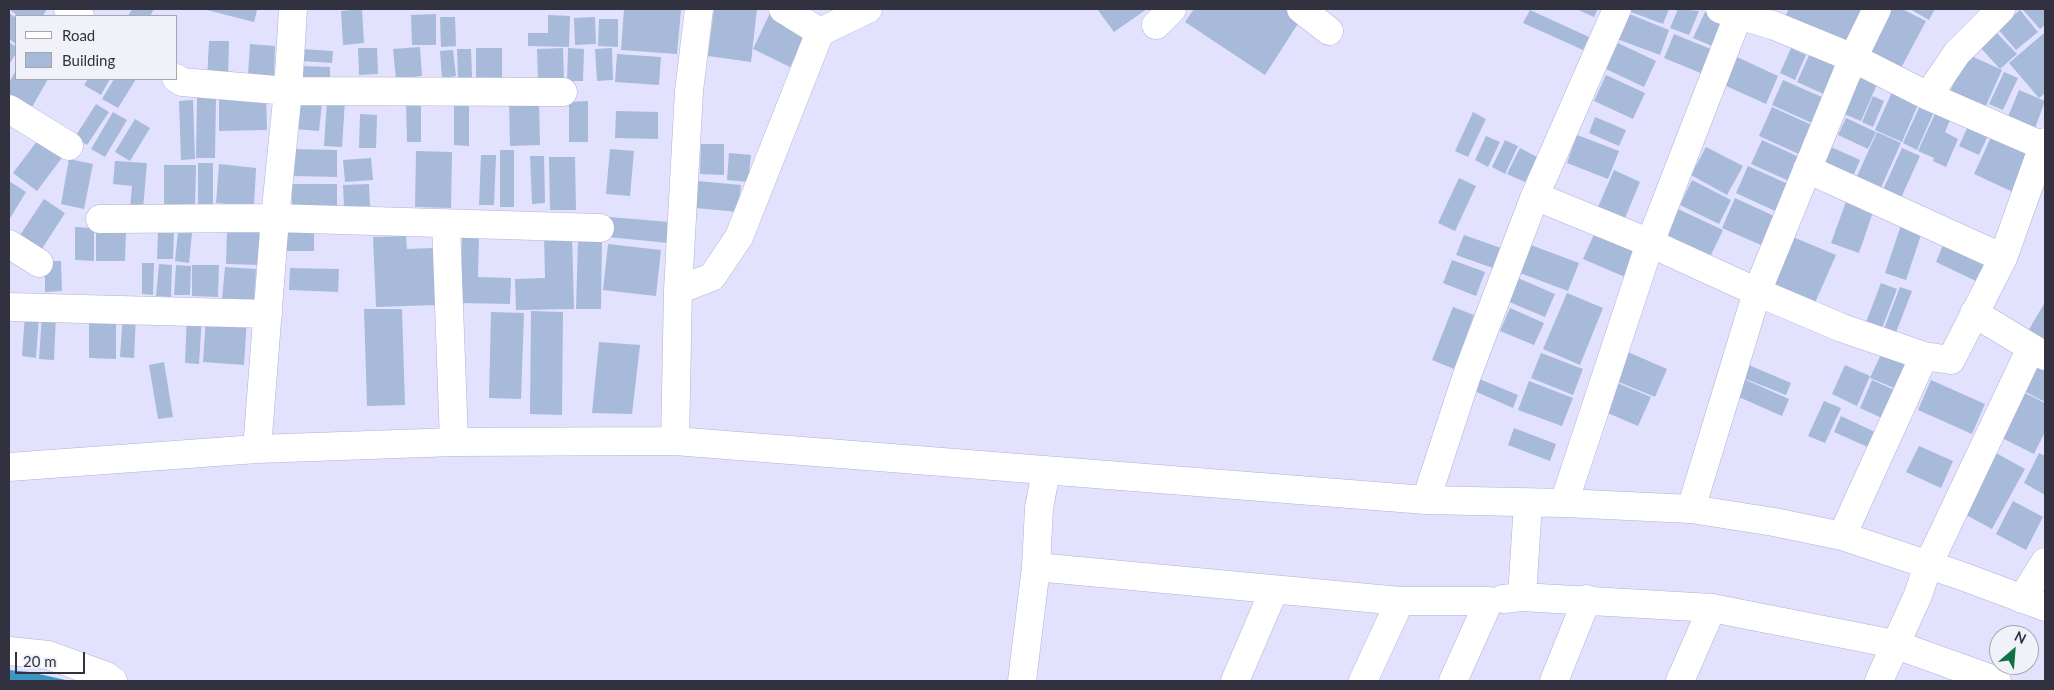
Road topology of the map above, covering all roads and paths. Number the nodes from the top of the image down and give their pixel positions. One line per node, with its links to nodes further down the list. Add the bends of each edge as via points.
1 (293, 9): 15 (street)
2 (699, 9): 31 (street, via 689,91)
3 (783, 9): 12 (street)
4 (868, 9): 12 (street)
5 (1301, 9): 11 (street)
6 (1617, 9): 22 (street)
7 (1877, 9): 13 (street)
8 (2001, 9): 17 (street, via 1957,53)
9 (1729, 12): 10 (street); 27 (street)
10 (1779, 18): 13 (street)
11 (1328, 31)
12 (820, 32): 31 (street, via 739,237 712,277)
13 (1853, 58): 17 (street); 21 (street)
14 (178, 79): 15 (street)
15 (288, 91): 16 (street); 24 (street)
16 (563, 92)
17 (1928, 96): 19 (street)
18 (9, 110): 20 (street)
19 (2044, 144): 29 (street)
20 (70, 146)
21 (1807, 169): 29 (street); 32 (street)
22 (1535, 196): 27 (street); 43 (street, via 1467,375)
23 (100, 218): 24 (street)
24 (275, 218): 25 (street); 35 (street)
25 (446, 224): 26 (street); 39 (street)
26 (600, 228)
27 (1650, 243): 32 (street); 45 (street)
28 (9, 244): 30 (street)
29 (2003, 258): 34 (street)
30 (39, 262)
31 (678, 290): 38 (street)
32 (1757, 292): 37 (street, via 1842,328); 46 (street)
33 (9, 307): 35 (street)
34 (1974, 313): 36 (street); 37 (street, via 1951,360)
35 (268, 314): 40 (street)
36 (2038, 352): 50 (street)
37 (1924, 356): 47 (street)
38 (675, 441): 39 (street); 42 (street)
39 (454, 442): 40 (street)
40 (257, 450): 41 (street)
41 (9, 467)
42 (1046, 471): 43 (street); 48 (street, via 1038,508)
43 (1426, 500): 44 (street)
44 (1528, 503): 45 (street); 51 (street)
45 (1564, 503): 46 (street)
46 (1691, 509): 47 (street)
47 (1842, 536): 50 (street)
48 (1035, 559): 52 (street); 61 (street)
49 (2045, 562): 56 (street)
50 (1928, 565): 56 (street); 58 (street)
51 (1523, 588): 53 (street); 55 (street)
52 (1274, 590): 54 (street); 62 (street)
53 (1587, 599): 57 (street); 65 (street)
54 (1400, 601): 55 (street); 63 (street)
55 (1489, 601): 64 (street)
56 (2034, 603)
57 (1712, 608): 58 (street); 66 (street)
58 (1898, 638): 67 (street); 68 (street)
59 (9, 651): 60 (street, via 48,655)
60 (113, 681)
61 (1023, 681)
62 (1235, 681)
63 (1363, 681)
64 (1453, 681)
65 (1554, 681)
66 (1680, 681)
67 (1879, 681)
68 (1997, 681)

